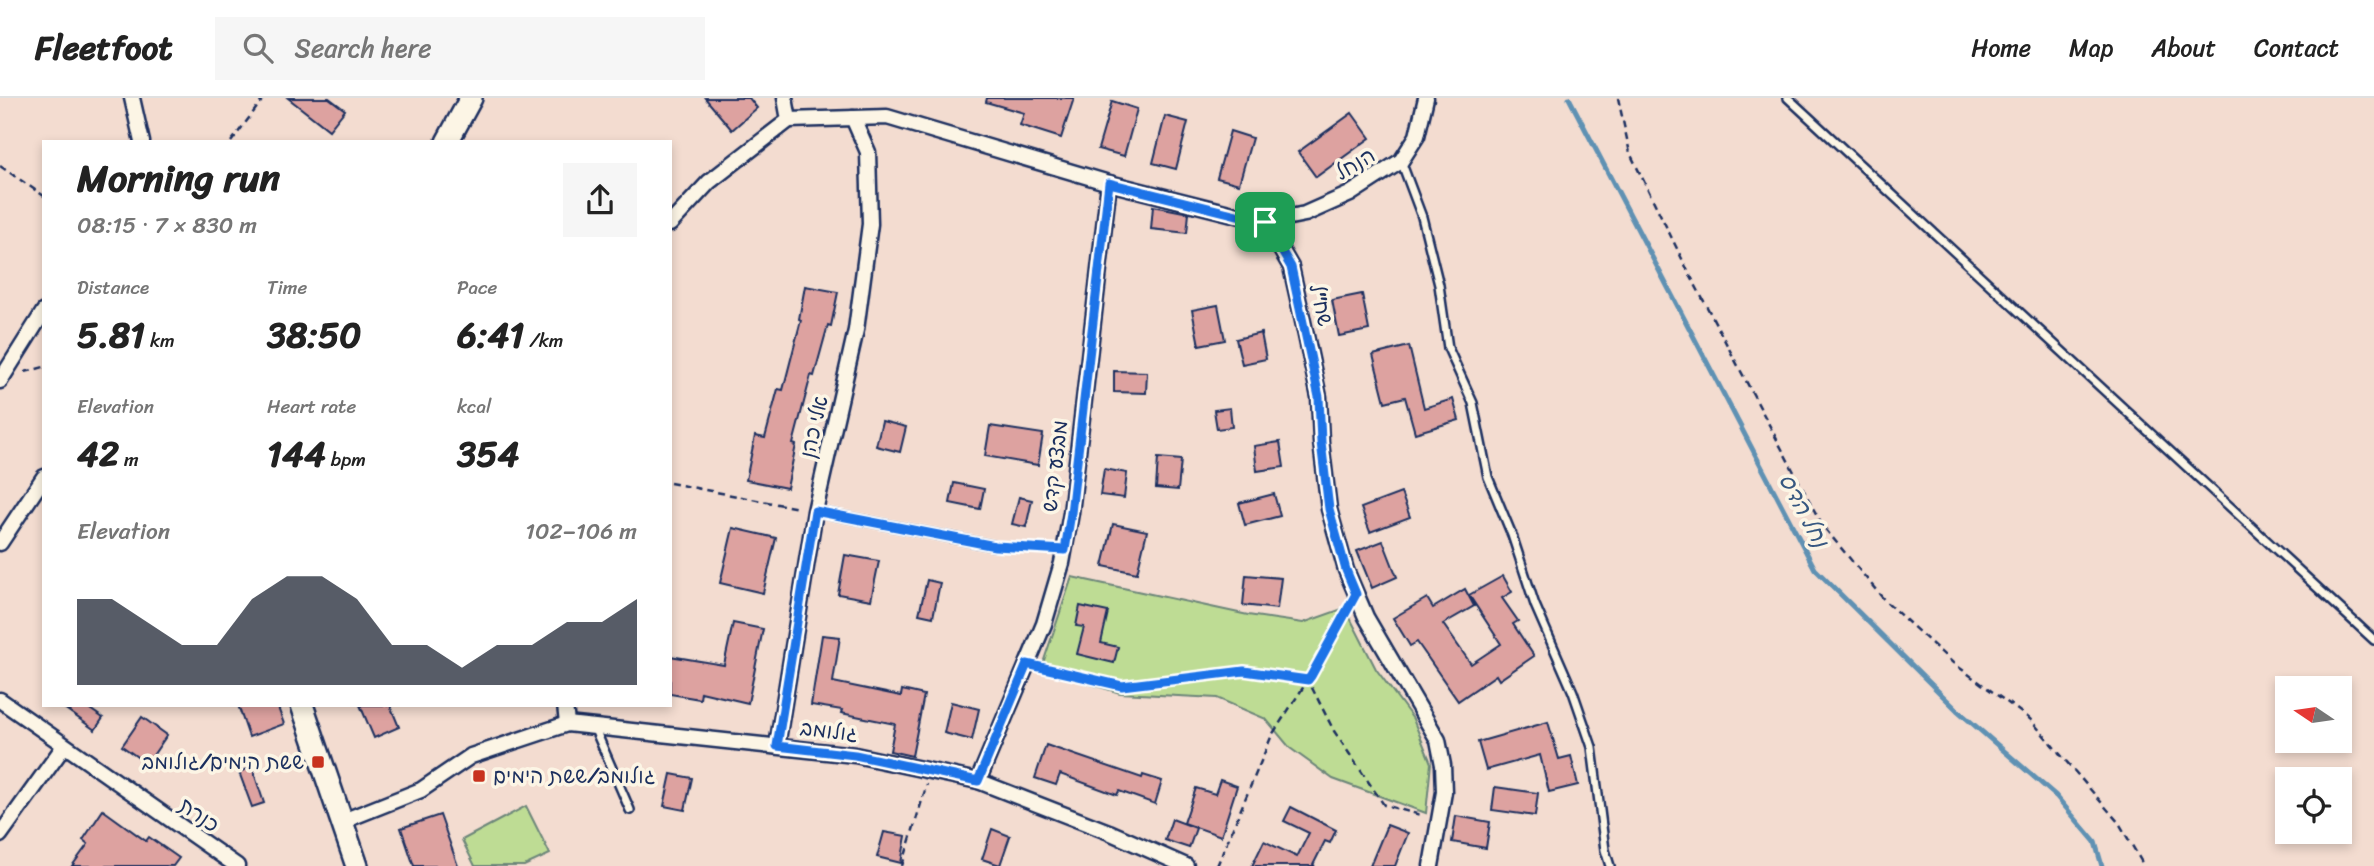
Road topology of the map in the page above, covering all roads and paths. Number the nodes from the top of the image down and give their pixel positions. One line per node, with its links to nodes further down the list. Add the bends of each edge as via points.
1 (132, 98): 10 (street)
2 (264, 98): 11 (path)
3 (471, 98): 12 (street)
4 (785, 98): 9 (street)
5 (1426, 98): 13 (street, הנחל, via 1417,136)
6 (1618, 98): 51 (path, via 1630,153 1822,525 1886,602 1953,663 2030,719 2119,823)
7 (1788, 98): 28 (lane)
8 (853, 118): 9 (street); 15 (street, via 887,117); 23 (street, אלי כהן, via 868,152 870,224 856,330)
9 (789, 120): 17 (street, via 709,182)
10 (142, 140)
11 (232, 140)
12 (448, 140)
13 (1401, 161): 18 (street, הנחל, via 1350,194 1305,214); 50 (lane, via 1422,217 1448,348 1472,403 1488,477 1592,747)
14 (0, 166): 16 (path)
15 (1109, 183): 18 (street); 26 (street, מבצע קדש)
16 (42, 195)
17 (672, 222)
18 (1265, 222): 27 (street, שח"ל, via 1291,267 1319,397 1329,509)
19 (42, 314): 20 (street)
20 (0, 381)
21 (42, 480): 24 (street)
22 (672, 483): 23 (path)
23 (815, 511): 25 (lane); 37 (street, אלי כהן)
24 (0, 543)
25 (995, 546): 26 (path)
26 (1065, 550): 29 (street, מבצע קדש)
27 (1356, 594): 30 (path); 42 (street, שח"ל, via 1438,740 1444,779)
28 (2374, 640)
29 (1027, 664): 30 (path, via 1122,686 1244,671); 39 (street, מבצע קדש)
30 (1308, 680): 42 (path, via 1334,731 1384,805); 48 (path, via 1272,735)
31 (0, 700): 36 (street, כנרת)
32 (303, 707): 41 (street)
33 (565, 707): 34 (street)
34 (567, 724): 35 (street, גולומב); 41 (street, גולומב, via 471,756 421,790)
35 (594, 727): 37 (street, גולומב); 40 (lane)
36 (64, 746): 43 (street); 44 (street, כנרת)
37 (777, 746): 38 (street, גולומב, via 855,755)
38 (931, 771): 39 (street, גולומב); 46 (path)
39 (978, 781): 47 (street, גולומב)
40 (630, 810)
41 (343, 821): 45 (street)
42 (1440, 821): 49 (street, שח"ל)
43 (0, 835)
44 (237, 866)
45 (357, 866)
46 (902, 866)
47 (1186, 866)
48 (1217, 866)
49 (1432, 866)
50 (1610, 866)
51 (2144, 866)

